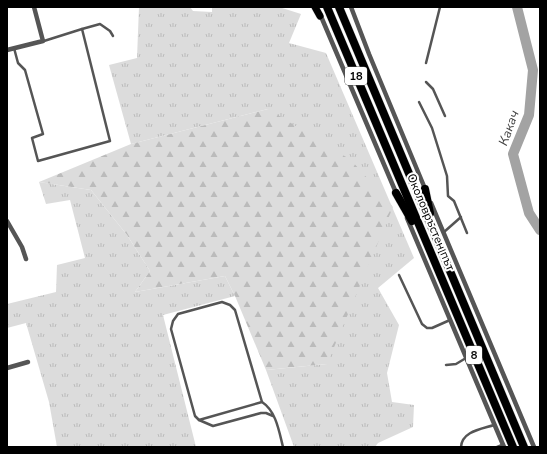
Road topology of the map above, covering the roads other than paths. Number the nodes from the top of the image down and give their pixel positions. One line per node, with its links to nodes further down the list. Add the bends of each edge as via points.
1 (34, 7): 10 (street)
2 (316, 7): 7 (main road)
3 (327, 7): 25 (highway, Околовръстен път / 18)
4 (339, 7): 23 (highway, Околовръстен път / 18)
5 (351, 7): 17 (street)
6 (440, 7): 13 (lane)
7 (320, 16): 18 (street, 8)
8 (82, 29): 9 (lane, via 100,24); 10 (lane); 11 (lane, via 110,141 38,161 32,138 43,134 25,70 18,63)
9 (113, 36)
10 (43, 41): 11 (street)
11 (14, 48): 12 (street)
12 (7, 50)
13 (426, 62)
14 (426, 82): 16 (lane, via 433,89)
15 (419, 102): 19 (lane, via 432,128 447,176 448,196 454,200)
16 (444, 116)
17 (425, 189): 21 (street); 23 (highway)
18 (396, 193): 25 (highway, 8); 28 (street)
19 (461, 217): 21 (lane); 22 (lane)
20 (7, 221): 24 (street)
21 (444, 232): 38 (street)
22 (467, 233)
23 (436, 239): 27 (highway, Околовръстен път / 18)
24 (26, 259)
25 (436, 263): 42 (highway, Околовръстен път / 8)
26 (399, 274): 28 (lane, via 422,324 432,328)
27 (458, 290): 38 (highway, Околовръстен път / 8)
28 (450, 320): 29 (street)
29 (466, 358): 31 (lane, via 456,364); 36 (street)
30 (28, 362): 32 (street)
31 (446, 365)
32 (7, 368)
33 (262, 402): 34 (lane, via 268,406); 35 (lane); 35 (lane, via 235,310 230,304 222,302 178,314 172,321 171,329 195,416)
34 (273, 416): 35 (lane, via 261,413 213,426); 39 (lane)
35 (199, 420)
36 (495, 425): 37 (street); 40 (lane, via 467,434)
37 (503, 446): 41 (lane)
38 (530, 446)
39 (283, 447)
40 (461, 447)
41 (497, 447)
42 (513, 447)

